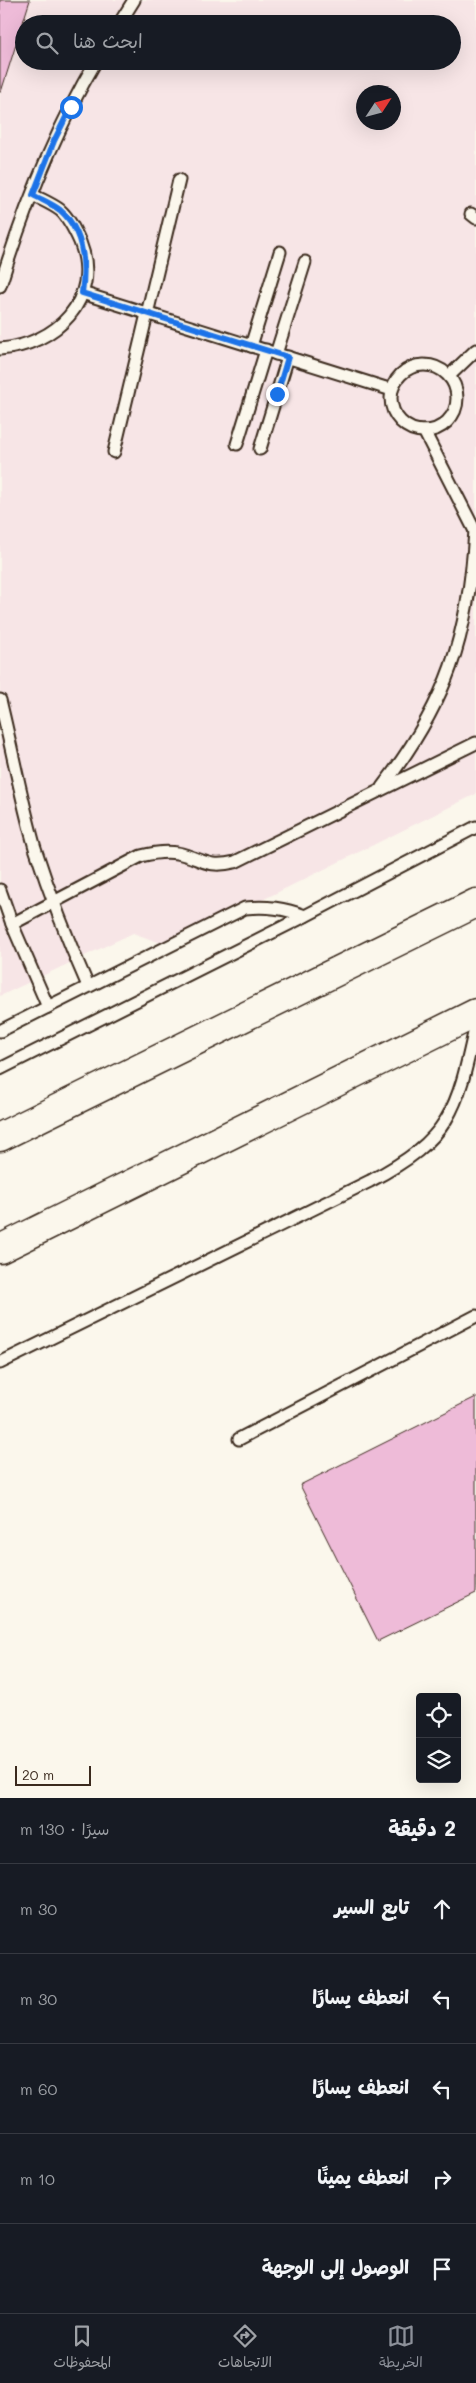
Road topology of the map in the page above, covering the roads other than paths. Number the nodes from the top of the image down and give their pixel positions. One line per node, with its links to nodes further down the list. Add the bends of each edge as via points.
1 (134, 0): 2 (lane)
2 (125, 15)
3 (91, 70): 5 (lane, via 54,141)
4 (179, 180): 10 (lane)
5 (33, 195): 8 (lane); 9 (lane, via 60,211 74,228 84,264)
6 (280, 252): 11 (lane)
7 (305, 262): 14 (lane)
8 (0, 286)
9 (82, 293): 10 (lane); 12 (lane, via 74,310 49,335 32,344)
10 (148, 313): 11 (lane); 21 (lane)
11 (251, 346): 14 (lane)
12 (0, 349)
13 (476, 350): 16 (lane)
14 (271, 352): 15 (lane); 19 (lane)
15 (288, 357): 17 (lane); 20 (lane)
16 (450, 376): 17 (lane, via 430,364 420,364 400,374); 18 (lane, via 458,396 457,407 445,425)
17 (392, 390): 18 (lane, via 396,415 404,424)
18 (424, 431): 22 (lane)
19 (238, 444)
20 (260, 449)
21 (114, 452)
22 (475, 532): 26 (lane, via 466,615 451,669 432,712 408,753)
23 (0, 700): 24 (lane)
24 (4, 738): 29 (lane)
25 (476, 743): 26 (lane)
26 (379, 790): 29 (lane, via 235,862 208,864 178,853 159,852 141,856)
27 (476, 827): 31 (lane)
28 (0, 890): 32 (lane)
29 (53, 902): 32 (lane); 33 (lane)
30 (476, 903): 39 (main road)
31 (305, 916): 33 (lane, via 285,908 245,908); 38 (lane)
32 (12, 924): 34 (lane)
33 (88, 986): 34 (lane)
34 (48, 1006): 37 (lane)
35 (476, 1013): 40 (main road)
36 (476, 1024): 42 (lane, via 454,1108 427,1145 409,1159)
37 (0, 1031)
38 (0, 1069)
39 (0, 1137)
40 (0, 1249)
41 (476, 1316): 43 (lane)
42 (0, 1362)
43 (239, 1439)

